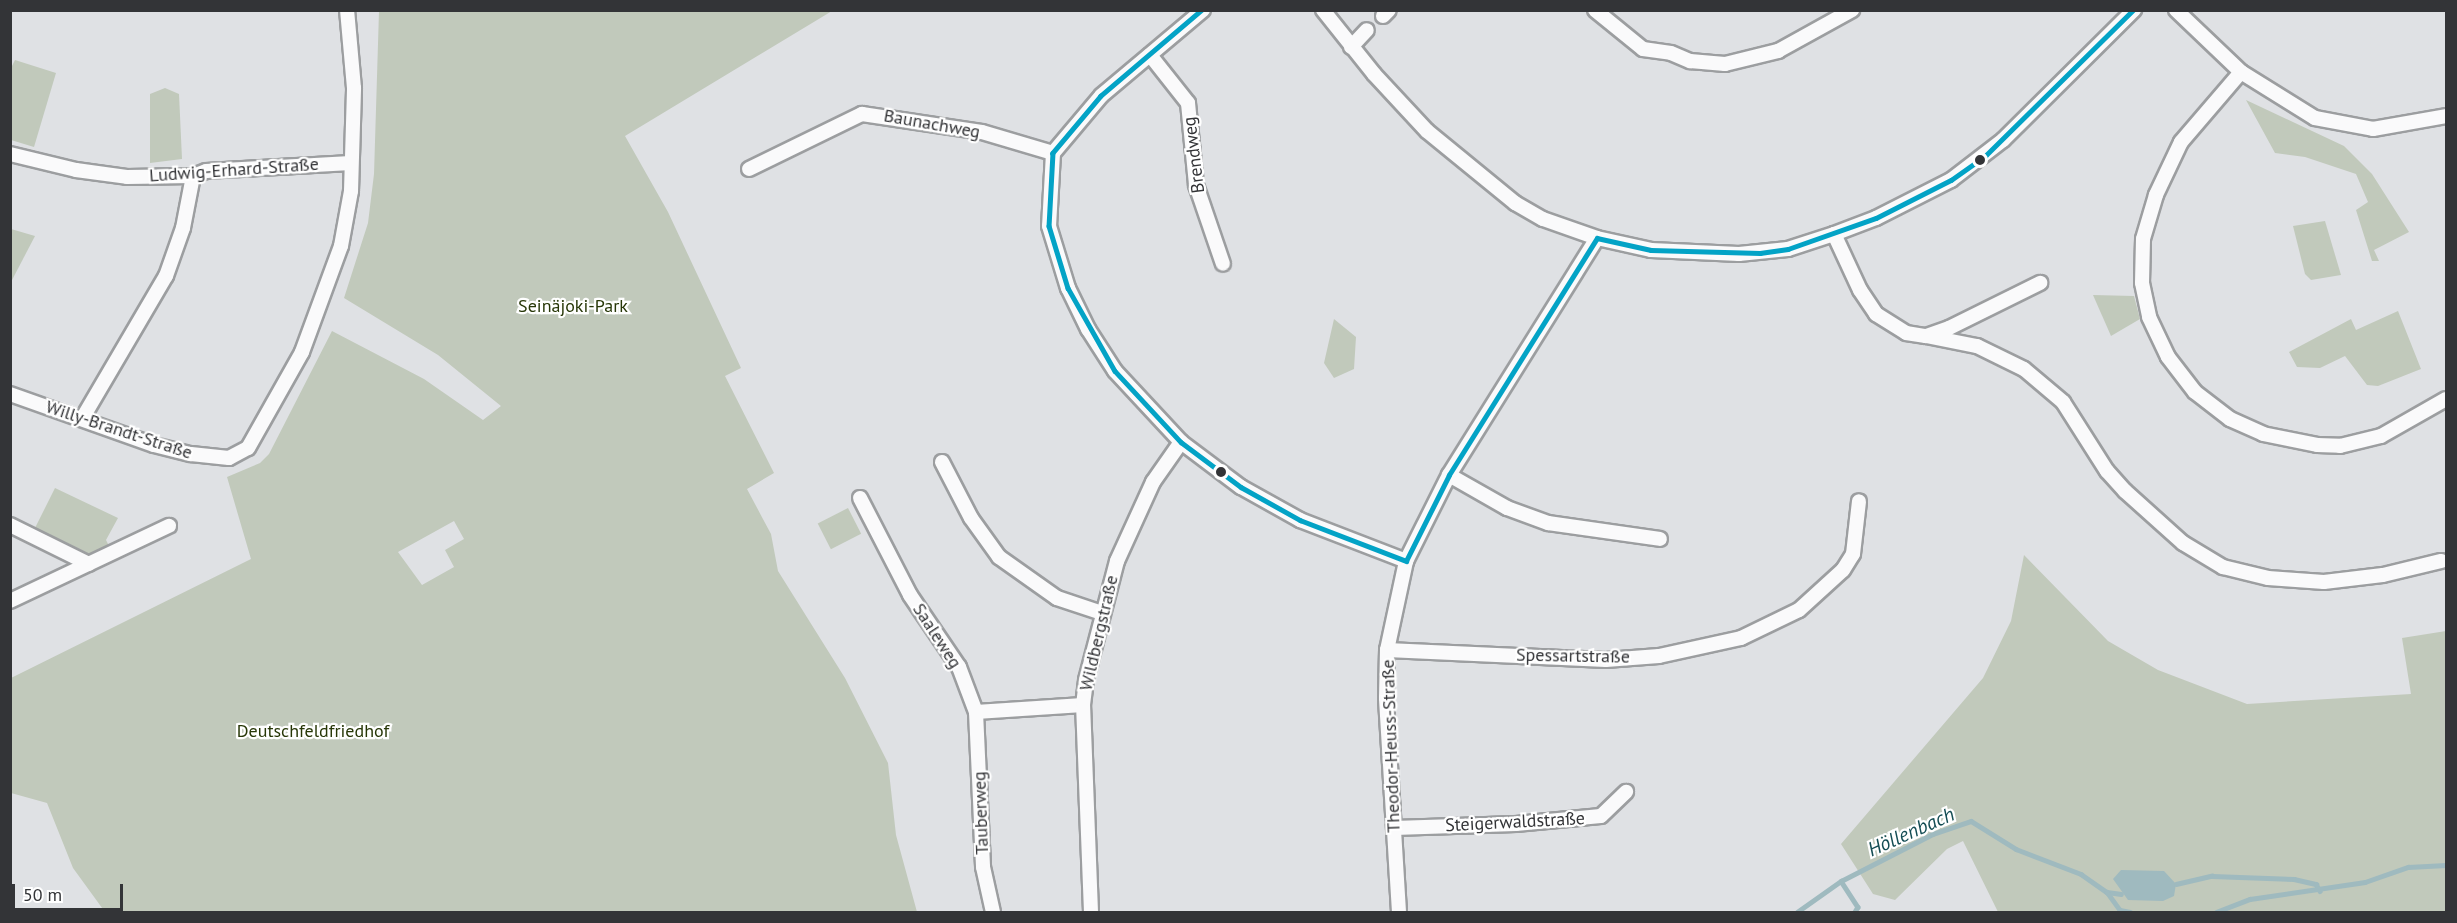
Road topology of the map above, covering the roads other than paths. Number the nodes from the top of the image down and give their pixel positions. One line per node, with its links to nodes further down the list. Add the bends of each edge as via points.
1 (347, 10): 15 (street, via 354,61)
2 (1203, 10): 10 (street)
3 (1323, 10): 9 (street)
4 (1594, 10): 5 (street, via 1643,49 1671,53 1690,62 1725,64 1778,51)
5 (1852, 10)
6 (2134, 10): 18 (street, via 1981,159 1910,202)
7 (2176, 10): 11 (street)
8 (1367, 30): 9 (street)
9 (1351, 47): 19 (street, via 1427,130 1488,182 1543,219)
10 (1150, 55): 13 (street, via 1101,96); 20 (street, Brendweg, via 1188,103 1196,185)
11 (2241, 72): 12 (street, via 2315,118 2373,129); 24 (street, via 2181,142 2156,195 2144,238 2142,283 2149,317 2168,357 2195,392 2230,419 2284,440 2317,446 2340,446 2381,436)
12 (2446, 116)
13 (1053, 153): 16 (street, Baunachweg, via 982,132 862,114); 26 (street, via 1049,226 1068,288 1115,371)
14 (10, 154): 17 (street, Ludwig-Erhard-Straße, via 127,177)
15 (351, 163): 17 (street, Ludwig-Erhard-Straße, via 206,171); 25 (street, Willy-Brandt-Straße, via 346,221 320,311 271,412 248,448 229,458 154,445)
16 (749, 169)
17 (193, 176): 25 (street, via 183,228 166,276)
18 (1834, 234): 19 (street, via 1788,249 1739,254 1652,250); 22 (street, via 1860,290 1876,314 1906,333)
19 (1597, 238): 28 (street, Theodor-Heuss-Straße)
20 (1223, 264)
21 (2040, 284): 22 (street)
22 (1926, 336): 35 (street, via 1977,346 2024,369 2062,402 2107,471 2144,509 2183,543 2223,567 2268,578 2324,582 2383,575)
23 (10, 394): 25 (street, Willy-Brandt-Straße)
24 (2446, 399)
25 (82, 419)
26 (1180, 442): 34 (street, via 1241,487 1300,520); 38 (street, Wildbergstraße, via 1153,482 1128,533)
27 (942, 462): 38 (street, via 971,518 999,557 1058,598)
28 (1449, 475): 33 (street, via 1507,508 1548,523); 34 (street, Theodor-Heuss-Straße)
29 (860, 498): 41 (street, Saaleweg, via 910,595 959,667)
30 (1859, 501): 39 (street, Spessartstraße, via 1853,554 1843,570 1799,610 1741,638 1659,656 1606,660)
31 (10, 525): 36 (street)
32 (169, 526): 36 (street)
33 (1660, 539)
34 (1406, 561): 39 (street, Theodor-Heuss-Straße)
35 (2441, 561)
36 (89, 564): 37 (street)
37 (10, 601)
38 (1102, 613): 40 (street, Wildbergstraße)
39 (1387, 650): 43 (street, Theodor-Heuss-Straße, via 1387,730)
40 (1083, 705): 41 (street); 45 (street, Wildbergstraße)
41 (976, 712): 44 (street, Tauberweg, via 984,877)
42 (1626, 792): 43 (street, Steigerwaldstraße, via 1601,816 1516,824)
43 (1394, 828): 46 (street, Theodor-Heuss-Straße)
44 (993, 912)
45 (1090, 912)
46 (1399, 912)

